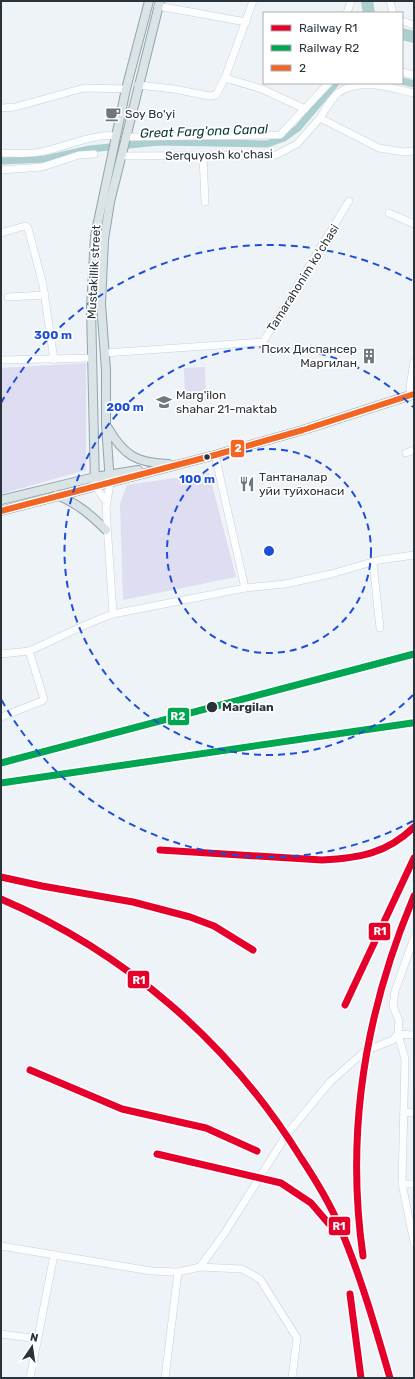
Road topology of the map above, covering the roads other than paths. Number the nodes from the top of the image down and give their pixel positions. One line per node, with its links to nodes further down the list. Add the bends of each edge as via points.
1 (149, 1): 16 (main road, Mustakillik street)
2 (253, 1): 9 (street)
3 (351, 1): 6 (street)
4 (390, 1): 7 (street)
5 (159, 4): 9 (street); 15 (main road, Mustakillik street)
6 (347, 12)
7 (393, 12)
8 (403, 21): 10 (street)
9 (246, 22): 13 (street)
10 (414, 24)
11 (403, 72): 12 (street)
12 (414, 75)
13 (225, 78): 15 (street, via 218,94 214,96); 19 (street, via 262,89)
14 (328, 84): 19 (street, Serquyosh koʻchasi)
15 (138, 85): 22 (main road, Mustakillik street)
16 (126, 89): 18 (street, via 84,88 15,107); 21 (main road, Mustakillik street)
17 (414, 93): 20 (street, Serquyosh koʻchasi, via 379,85 355,86 338,93)
18 (1, 108)
19 (305, 109): 22 (street, Serquyosh koʻchasi, via 280,135)
20 (320, 118): 23 (street, via 379,148); 27 (street, Serquyosh koʻchasi, via 297,144 276,155)
21 (115, 136): 24 (street, via 88,139 33,153); 37 (main road, Mustakillik street, via 94,236)
22 (126, 137): 26 (main road, Mustakillik street)
23 (414, 151)
24 (1, 153)
25 (94, 154): 28 (street, via 42,167)
26 (122, 156): 27 (street, Serquyosh koʻchasi); 36 (main road, Mustakillik street, via 106,221 104,240 101,304)
27 (203, 156): 30 (street)
28 (1, 170)
29 (350, 201): 36 (street, Tamarahonim koʻchasi, via 263,342)
30 (205, 202)
31 (389, 213): 32 (street)
32 (414, 224)
33 (1, 233): 34 (street, via 25,226 28,228)
34 (45, 295): 35 (street); 39 (street)
35 (8, 297)
36 (105, 353): 42 (main road, Mustakillik street)
37 (92, 358): 39 (street); 41 (main road, Mustakillik street)
38 (1, 360): 39 (street)
39 (54, 360)
40 (414, 362): 43 (street, via 410,386)
41 (92, 370): 42 (main road); 49 (main road, Mustakillik street)
42 (106, 370): 44 (main road, Mustakillik street)
43 (412, 394): 47 (main road, via 303,430)
44 (106, 425): 48 (main road, via 120,447 142,462); 50 (main road, Mustakillik street)
45 (414, 450): 46 (street)
46 (406, 453)
47 (215, 455): 48 (main road); 59 (street)
48 (178, 464): 50 (main road)
49 (95, 478): 50 (main road); 51 (main road, Mustakillik street); 53 (main road)
50 (110, 479): 51 (main road); 54 (street)
51 (95, 486): 52 (main road); 54 (street)
52 (57, 495): 55 (main road); 56 (main road, via 88,512)
53 (1, 500)
54 (106, 502): 56 (street)
55 (1, 510)
56 (106, 530): 60 (street)
57 (414, 555): 58 (street)
58 (373, 563): 59 (street, via 285,584); 61 (street)
59 (245, 588): 60 (street)
60 (113, 614): 62 (street)
61 (380, 628)
62 (29, 650): 63 (street); 64 (street, via 44,699)
63 (1, 654)
64 (1, 718)
65 (414, 938): 66 (street, via 395,991 394,1006 399,1021)
66 (398, 1034): 67 (street); 68 (street, via 405,1059); 75 (street, via 393,1040 365,1051 336,1075 287,1134 224,1234)
67 (414, 1035)
68 (405, 1112): 69 (street); 70 (street)
69 (414, 1113)
70 (402, 1184): 71 (street); 72 (street)
71 (414, 1184)
72 (414, 1242)
73 (1, 1246): 74 (street)
74 (54, 1255): 76 (street, via 151,1271); 78 (street)
75 (200, 1267): 76 (street); 81 (street, via 242,1269 260,1279 297,1338)
76 (178, 1272): 80 (street)
77 (1, 1334): 78 (street)
78 (38, 1339): 79 (street)
79 (30, 1378)
80 (164, 1378)
81 (292, 1378)

